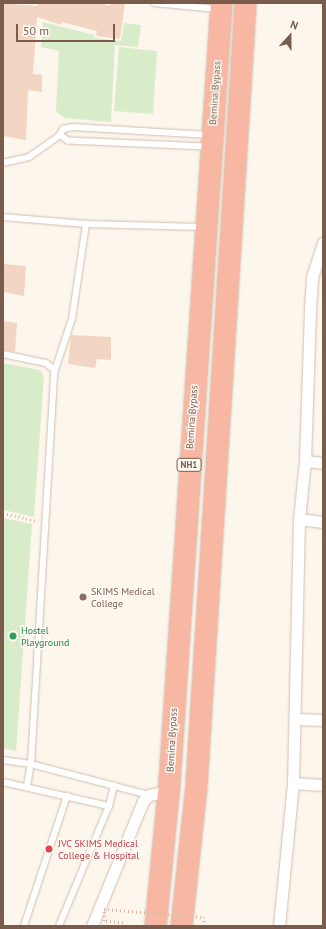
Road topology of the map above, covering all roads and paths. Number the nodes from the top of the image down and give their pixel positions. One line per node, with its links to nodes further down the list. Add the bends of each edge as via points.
1 (155, 3): 3 (lane)
2 (245, 3): 37 (highway, NH1, via 196,785)
3 (221, 6): 5 (highway, Bemina Bypass / NH1)
4 (60, 136): 5 (lane, via 68,141); 5 (lane, via 63,129 73,127); 6 (lane, via 29,157)
5 (212, 141): 9 (highway, Bemina Bypass / NH1)
6 (3, 163)
7 (3, 217): 8 (lane)
8 (86, 224): 9 (lane); 13 (lane, via 72,319)
9 (206, 227): 29 (highway, Bemina Bypass / NH1)
10 (323, 243): 11 (street)
11 (317, 277): 14 (street)
12 (3, 354): 13 (lane, via 46,363)
13 (55, 370): 18 (lane)
14 (305, 461): 15 (street); 17 (street)
15 (323, 463)
16 (3, 513): 18 (path)
17 (299, 519): 19 (street); 20 (street)
18 (45, 522): 23 (lane)
19 (323, 522)
20 (295, 720): 21 (street); 25 (street)
21 (323, 720)
22 (3, 760): 23 (lane)
23 (31, 764): 27 (lane); 28 (lane)
24 (3, 782): 27 (lane)
25 (293, 784): 26 (street); 39 (street)
26 (323, 785)
27 (27, 786): 30 (lane)
28 (114, 786): 29 (lane); 31 (lane)
29 (159, 793): 35 (street, via 143,801); 36 (highway, Bemina Bypass / NH1)
30 (67, 796): 31 (lane); 33 (lane)
31 (109, 806): 34 (lane)
32 (123, 923): 38 (path, bridge, via 104,921 104,909 204,917)
33 (24, 926)
34 (59, 926)
35 (92, 926)
36 (155, 926)
37 (181, 926)
38 (204, 926)
39 (279, 926)

